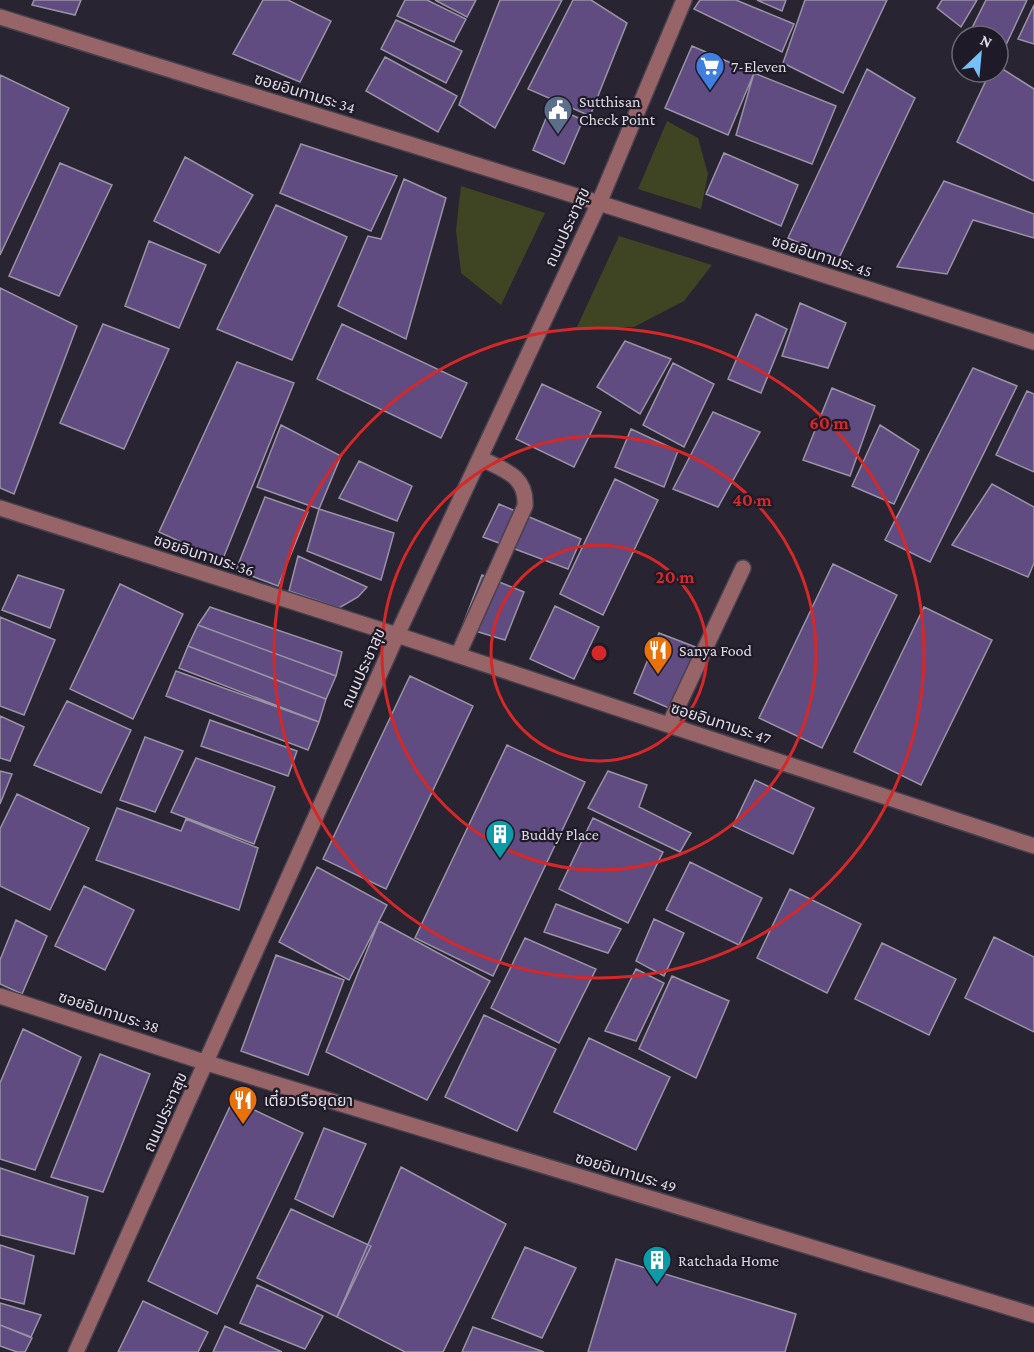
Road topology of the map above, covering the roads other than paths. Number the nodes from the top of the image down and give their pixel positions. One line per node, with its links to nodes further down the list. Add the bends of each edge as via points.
1 (684, 0): 3 (street, ถนนประชาสุข)
2 (0, 17): 3 (street, ซอยอินทามระ 34)
3 (598, 203): 4 (street, ซอยอินทามระ 45); 5 (street, ถนนประชาสุข)
4 (1034, 342)
5 (480, 458): 8 (street, ถนนประชาสุข); 9 (street, via 518,477 526,494 525,506)
6 (0, 508): 8 (street, ซอยอินทามระ 36)
7 (743, 568): 10 (street)
8 (397, 635): 9 (street, ซอยอินทามระ 47); 13 (street, ถนนประชาสุข)
9 (458, 655): 10 (street, ซอยอินทามระ 47)
10 (669, 725): 11 (street, ซอยอินทามระ 47)
11 (1034, 846)
12 (0, 996): 13 (street, ซอยอินทามระ 38)
13 (207, 1063): 14 (street, ซอยอินทามระ 49); 15 (street, ถนนประชาสุข)
14 (1034, 1315)
15 (76, 1352)

